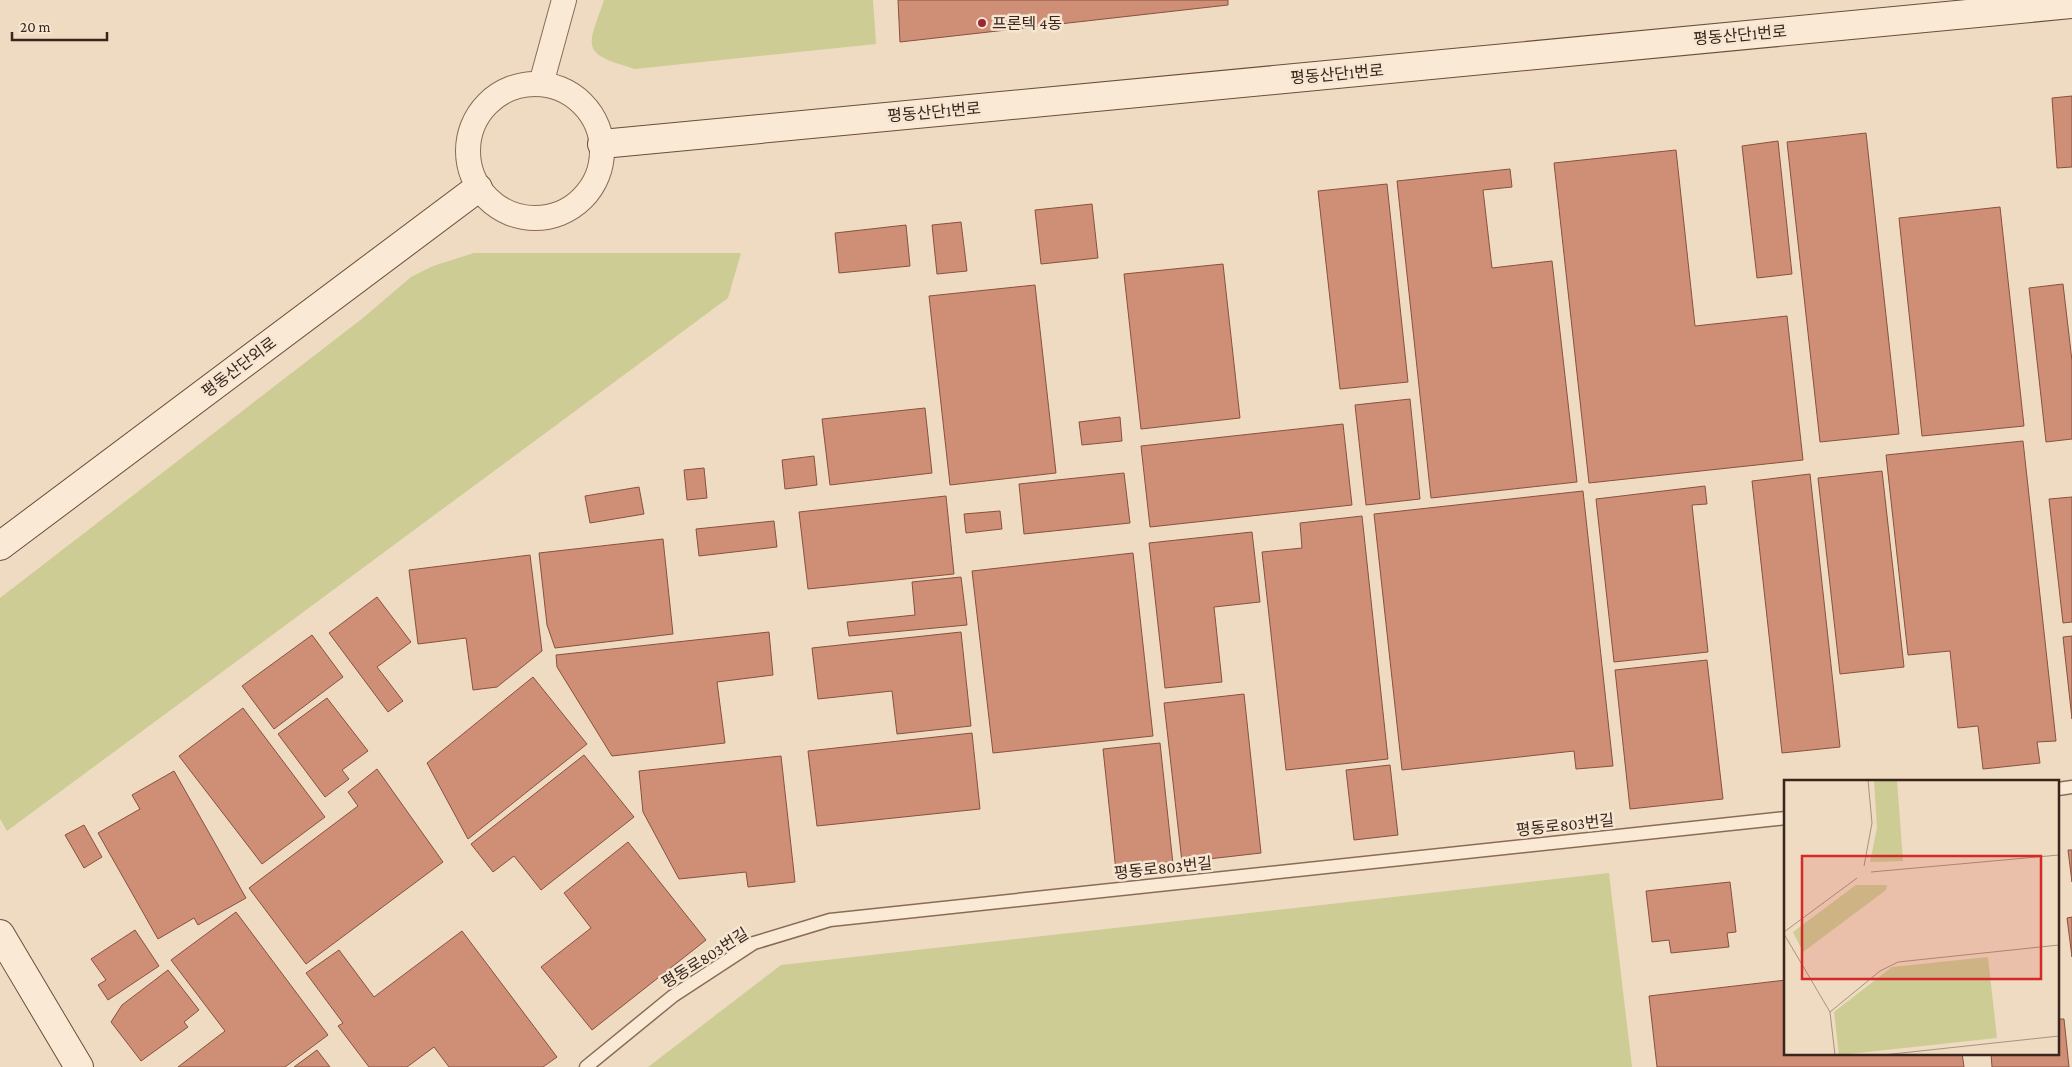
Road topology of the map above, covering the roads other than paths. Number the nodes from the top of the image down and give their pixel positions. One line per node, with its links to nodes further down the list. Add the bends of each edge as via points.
1 (564, 0): 3 (street)
2 (2072, 4): 4 (street, 평동산단1번로)
3 (541, 84): 4 (street, via 562,90 582,103 595,121); 5 (street, via 520,86 500,94 483,108 472,126 468,147 470,168)
4 (602, 144): 5 (street, via 600,167 591,188 575,205 554,216 533,218 512,214 493,204)
5 (478, 188): 6 (street, 평동산단외로)
6 (0, 546)
7 (1784, 818): 10 (lane, 평동로803번길, via 830,920 754,943 673,996)
8 (0, 934): 9 (street)
9 (79, 1067)
10 (586, 1067)

